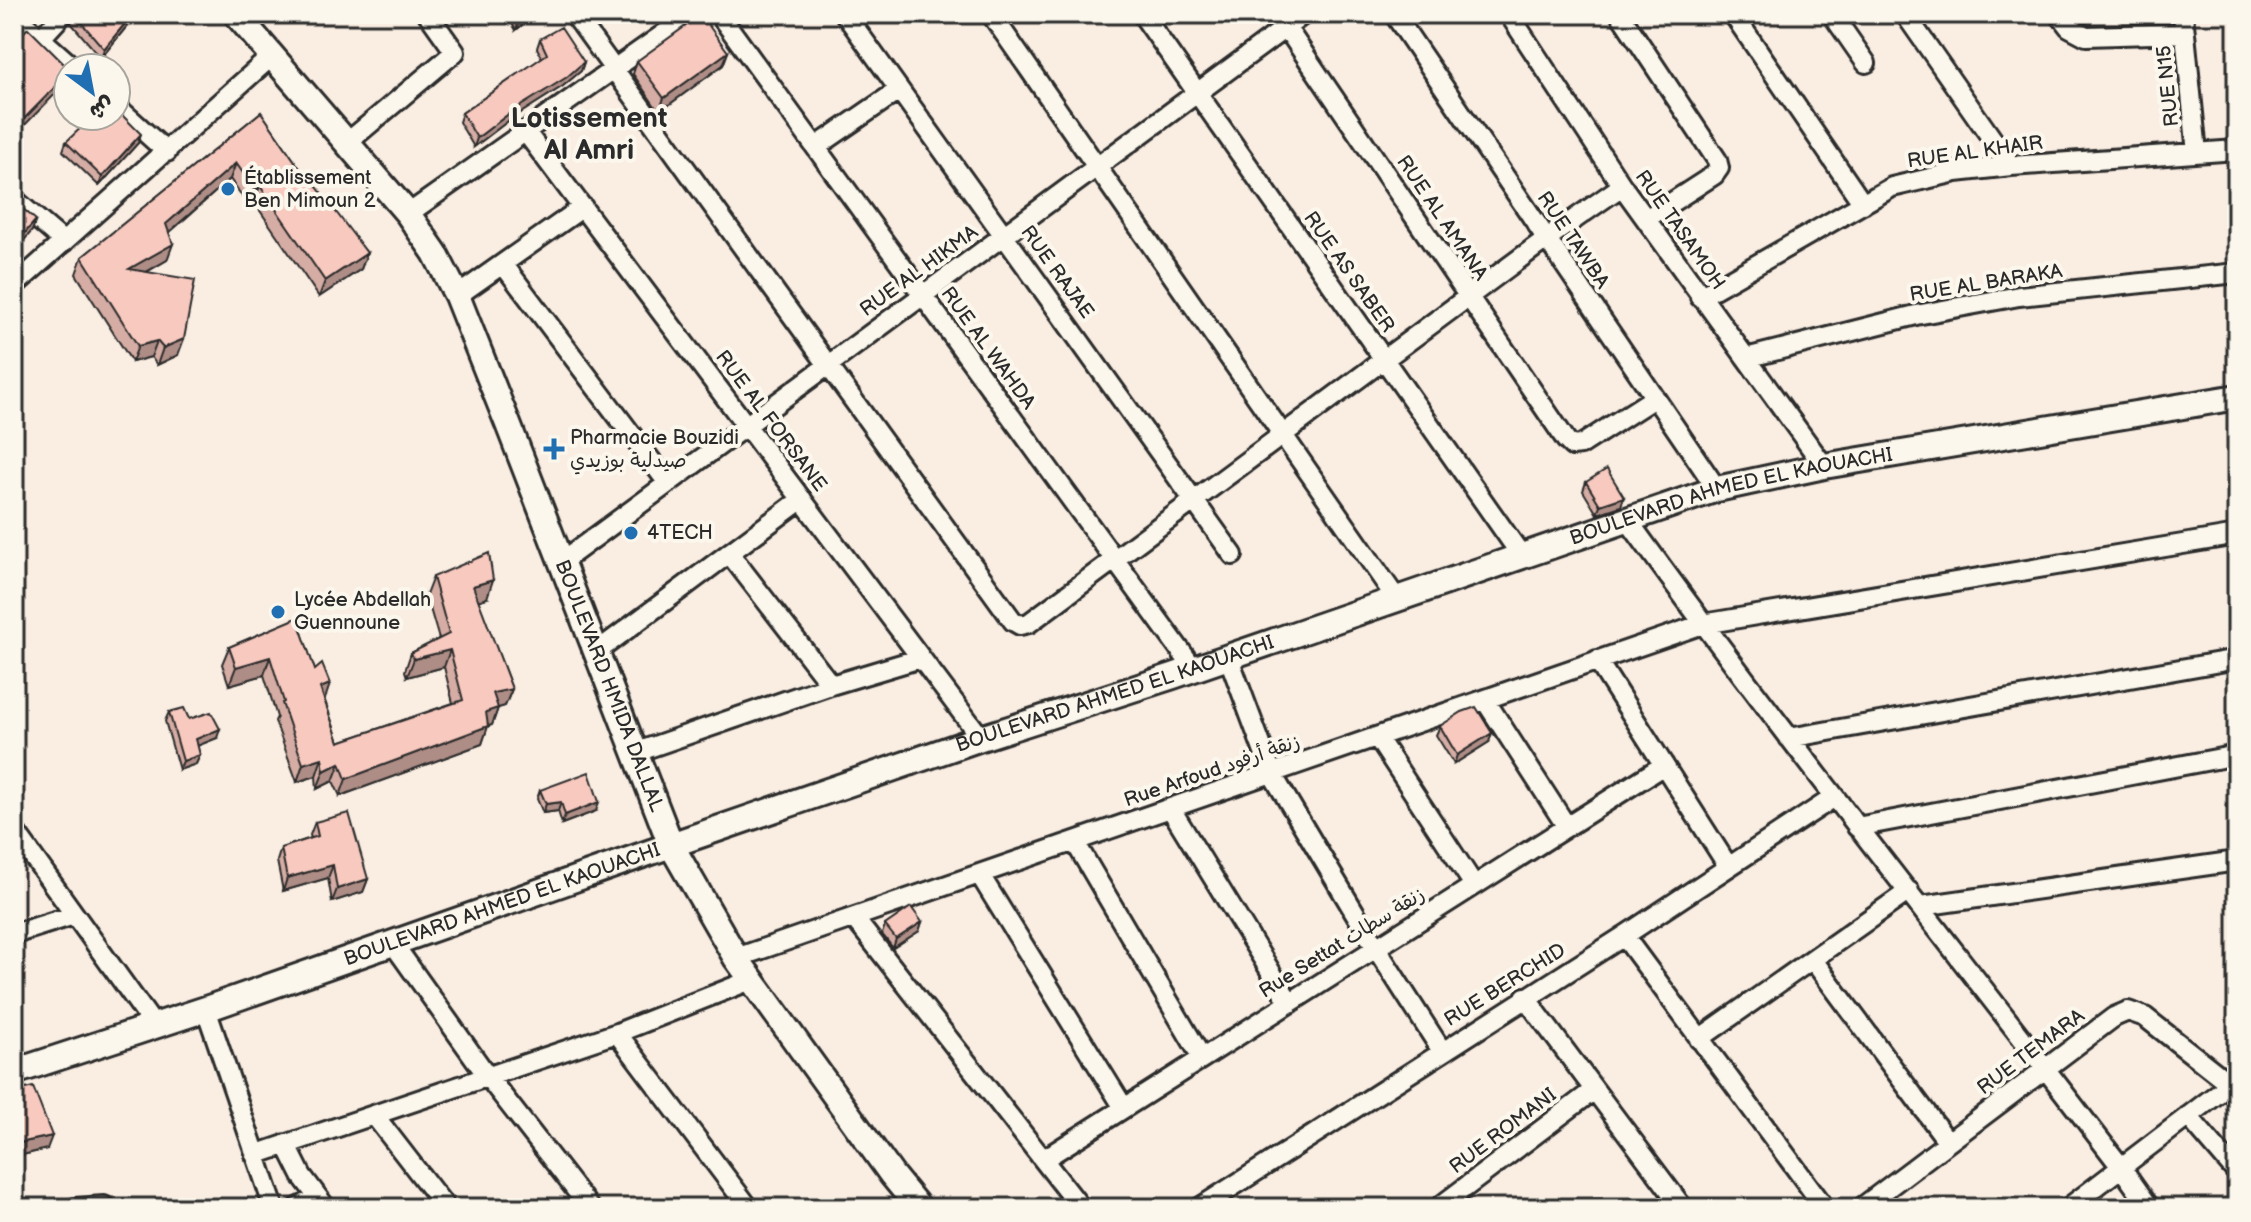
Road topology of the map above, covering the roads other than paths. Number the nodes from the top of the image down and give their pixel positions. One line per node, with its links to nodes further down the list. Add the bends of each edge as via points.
1 (63, 14): 21 (street)
2 (236, 14): 23 (street, BOULEVARD HMIDA DALLAL)
3 (428, 14): 30 (street, via 455,52)
4 (574, 14): 25 (street)
5 (692, 14): 25 (street)
6 (719, 14): 31 (street, RUE AL WAHDA)
7 (845, 14): 26 (street, RUE RAJAE)
8 (991, 14): 36 (street)
9 (1142, 14): 27 (street, RUE AS SABER)
10 (1304, 14): 19 (street, RUE AL HIKMA)
11 (1394, 14): 44 (street, RUE TAWBA)
12 (1509, 14): 37 (street, RUE TASAMOH)
13 (1620, 14): 42 (street, via 1719,168)
14 (1733, 14): 39 (street)
15 (1832, 14): 24 (street)
16 (1905, 14): 35 (street)
17 (2059, 14): 20 (street, via 2086,36)
18 (14, 15): 21 (street)
19 (1282, 21): 27 (street, RUE AL HIKMA); 51 (street, RUE AL AMANA)
20 (2184, 24): 34 (street, RUE N15)
21 (41, 38): 22 (street)
22 (56, 52)
23 (273, 55): 30 (street, BOULEVARD HMIDA DALLAL); 33 (street)
24 (1866, 63)
25 (613, 69): 29 (street); 55 (street)
26 (899, 90): 31 (street); 43 (street, RUE RAJAE)
27 (1197, 93): 36 (street, RUE AL HIKMA); 54 (street, RUE AS SABER)
28 (132, 120): 33 (street)
29 (525, 131): 40 (street, RUE AL FORSANE); 41 (street)
30 (348, 142): 41 (street, BOULEVARD HMIDA DALLAL)
31 (816, 147): 49 (street, RUE AL WAHDA)
32 (2237, 150): 34 (street, RUE AL KHAIR)
33 (167, 152): 45 (street)
34 (2197, 153): 35 (street, RUE AL KHAIR)
35 (2011, 166): 39 (street, RUE AL KHAIR, via 1916,180)
36 (1096, 167): 43 (street, RUE AL HIKMA); 59 (street)
37 (1622, 186): 42 (street, RUE TASAMOH); 44 (street)
38 (14, 199): 45 (street)
39 (1863, 204): 52 (street, RUE AL KHAIR)
40 (583, 207): 46 (street); 58 (street, RUE AL FORSANE)
41 (408, 214): 50 (street, BOULEVARD HMIDA DALLAL)
42 (1646, 219): 52 (street, RUE TASAMOH)
43 (1004, 236): 49 (street, RUE AL HIKMA); 64 (street, RUE RAJAE)
44 (1546, 239): 51 (street); 57 (street, RUE TAWBA)
45 (64, 242): 48 (street)
46 (503, 264): 50 (street); 61 (street)
47 (2237, 273): 53 (street, RUE AL BARAKA, via 2019,296 1916,315)
48 (14, 286)
49 (922, 295): 55 (street, RUE AL HIKMA); 70 (street, RUE AL WAHDA)
50 (457, 296): 71 (street, BOULEVARD HMIDA DALLAL)
51 (1468, 296): 54 (street); 57 (street, RUE AL AMANA, via 1572,446)
52 (1700, 297): 53 (street, RUE TASAMOH)
53 (1746, 358): 60 (street, RUE TASAMOH)
54 (1383, 359): 59 (street); 69 (street, RUE AS SABER)
55 (829, 363): 58 (street, RUE AL HIKMA); 70 (street, via 1013,621 1029,623)
56 (2237, 397): 60 (street, BOULEVARD AHMED EL KAOUACHI)
57 (1654, 398): 62 (street, RUE TAWBA)
58 (746, 425): 61 (street, RUE AL HIKMA); 63 (street, RUE AL FORSANE)
59 (1284, 434): 64 (street); 72 (street)
60 (1824, 466): 62 (street, BOULEVARD AHMED EL KAOUACHI)
61 (668, 483): 71 (street, RUE AL HIKMA)
62 (1717, 489): 65 (street, BOULEVARD AHMED EL KAOUACHI)
63 (802, 499): 67 (street); 76 (street, RUE AL FORSANE)
64 (1193, 501): 68 (street, RUE RAJAE); 70 (street)
65 (1627, 519): 69 (street, BOULEVARD AHMED EL KAOUACHI); 73 (street)
66 (2237, 535): 73 (street, Rue Arfoud زنقة أرفود)
67 (729, 553): 74 (street); 80 (street)
68 (1233, 555)
69 (1521, 555): 72 (street, BOULEVARD AHMED EL KAOUACHI)
70 (1114, 560): 79 (street, RUE AL WAHDA)
71 (560, 563): 74 (street, BOULEVARD HMIDA DALLAL)
72 (1396, 598): 75 (street, BOULEVARD AHMED EL KAOUACHI)
73 (1703, 624): 78 (street, Rue Arfoud زنقة أرفود); 84 (street)
74 (595, 653): 85 (street, BOULEVARD HMIDA DALLAL)
75 (1228, 656): 79 (street, BOULEVARD AHMED EL KAOUACHI); 88 (street)
76 (921, 658): 80 (street); 83 (street, RUE AL FORSANE)
77 (2237, 659): 84 (street)
78 (1597, 660): 81 (street, Rue Arfoud زنقة أرفود); 87 (street)
79 (1194, 669): 83 (street, BOULEVARD AHMED EL KAOUACHI)
80 (831, 685): 85 (street)
81 (1485, 700): 82 (street, Rue Arfoud زنقة أرفود); 91 (street)
82 (1377, 737): 88 (street, Rue Arfoud زنقة أرفود); 99 (street)
83 (981, 738): 95 (street, BOULEVARD AHMED EL KAOUACHI)
84 (1789, 738): 89 (street)
85 (634, 753): 95 (street, BOULEVARD HMIDA DALLAL)
86 (2237, 755): 92 (street)
87 (1664, 765): 91 (street, Rue Settat زنقة سطات); 97 (street)
88 (1272, 774): 90 (street, Rue Arfoud زنقة أرفود); 107 (street)
89 (1833, 798): 92 (street); 97 (street, RUE BERCHID)
90 (1171, 809): 94 (street, Rue Arfoud زنقة أرفود); 112 (street)
91 (1567, 827): 99 (street, Rue Settat زنقة سطات)
92 (1857, 827): 100 (street)
93 (14, 830): 102 (street)
94 (1075, 842): 98 (street, Rue Arfoud زنقة أرفود); 118 (street)
95 (671, 845): 106 (street, BOULEVARD AHMED EL KAOUACHI); 108 (street, BOULEVARD HMIDA DALLAL)
96 (2237, 861): 101 (street)
97 (1728, 866): 105 (street, RUE BERCHID)
98 (980, 875): 103 (street, Rue Arfoud زنقة أرفود); 124 (street)
99 (1474, 885): 107 (street, Rue Settat زنقة سطات)
100 (1909, 891): 101 (street); 109 (street)
101 (1921, 906): 119 (street)
102 (74, 915): 104 (street); 114 (street)
103 (854, 918): 108 (street, Rue Arfoud زنقة أرفود); 130 (street)
104 (14, 934)
105 (1624, 936): 111 (street, RUE BERCHID); 116 (street)
106 (392, 942): 113 (street, BOULEVARD AHMED EL KAOUACHI); 121 (street)
107 (1376, 948): 112 (street, Rue Settat زنقة سطات); 117 (street)
108 (736, 958): 110 (street, BOULEVARD HMIDA DALLAL)
109 (1813, 960): 116 (street); 127 (street)
110 (751, 980): 115 (street); 141 (street, BOULEVARD HMIDA DALLAL)
111 (1525, 997): 117 (street, RUE BERCHID); 123 (street)
112 (1290, 1003): 118 (street, Rue Settat زنقة سطات)
113 (206, 1009): 114 (street, BOULEVARD AHMED EL KAOUACHI); 129 (street)
114 (155, 1027): 120 (street, BOULEVARD AHMED EL KAOUACHI)
115 (617, 1033): 121 (street); 140 (street)
116 (1699, 1039): 146 (street)
117 (1442, 1051): 143 (street, RUE BERCHID)
118 (1202, 1058): 124 (street, Rue Settat زنقة سطات)
119 (2046, 1069): 122 (street, RUE TEMARA, via 2128,1011 2145,1017); 127 (street, RUE TEMARA); 131 (street)
120 (14, 1072)
121 (488, 1077): 125 (street); 139 (street)
122 (2233, 1082): 126 (street)
123 (1594, 1090): 144 (street, RUE ROMANI); 145 (street)
124 (1124, 1108): 130 (street, Rue Settat زنقة سطات)
125 (374, 1115): 128 (street); 138 (street)
126 (2188, 1116): 131 (street); 132 (street)
127 (1948, 1142): 147 (street, RUE TEMARA)
128 (286, 1144): 129 (street); 133 (street)
129 (255, 1155): 136 (street)
130 (1044, 1159): 142 (street)
131 (2121, 1167): 148 (street); 149 (street)
132 (2237, 1173)
133 (322, 1203): 137 (street)
134 (75, 1208): 135 (street)
135 (106, 1208)
136 (274, 1208)
137 (298, 1208)
138 (446, 1208)
139 (590, 1208)
140 (749, 1208)
141 (919, 1208)
142 (1081, 1208)
143 (1199, 1208)
144 (1438, 1208)
145 (1683, 1208)
146 (1825, 1208)
147 (1861, 1208)
148 (2068, 1208)
149 (2150, 1208)

